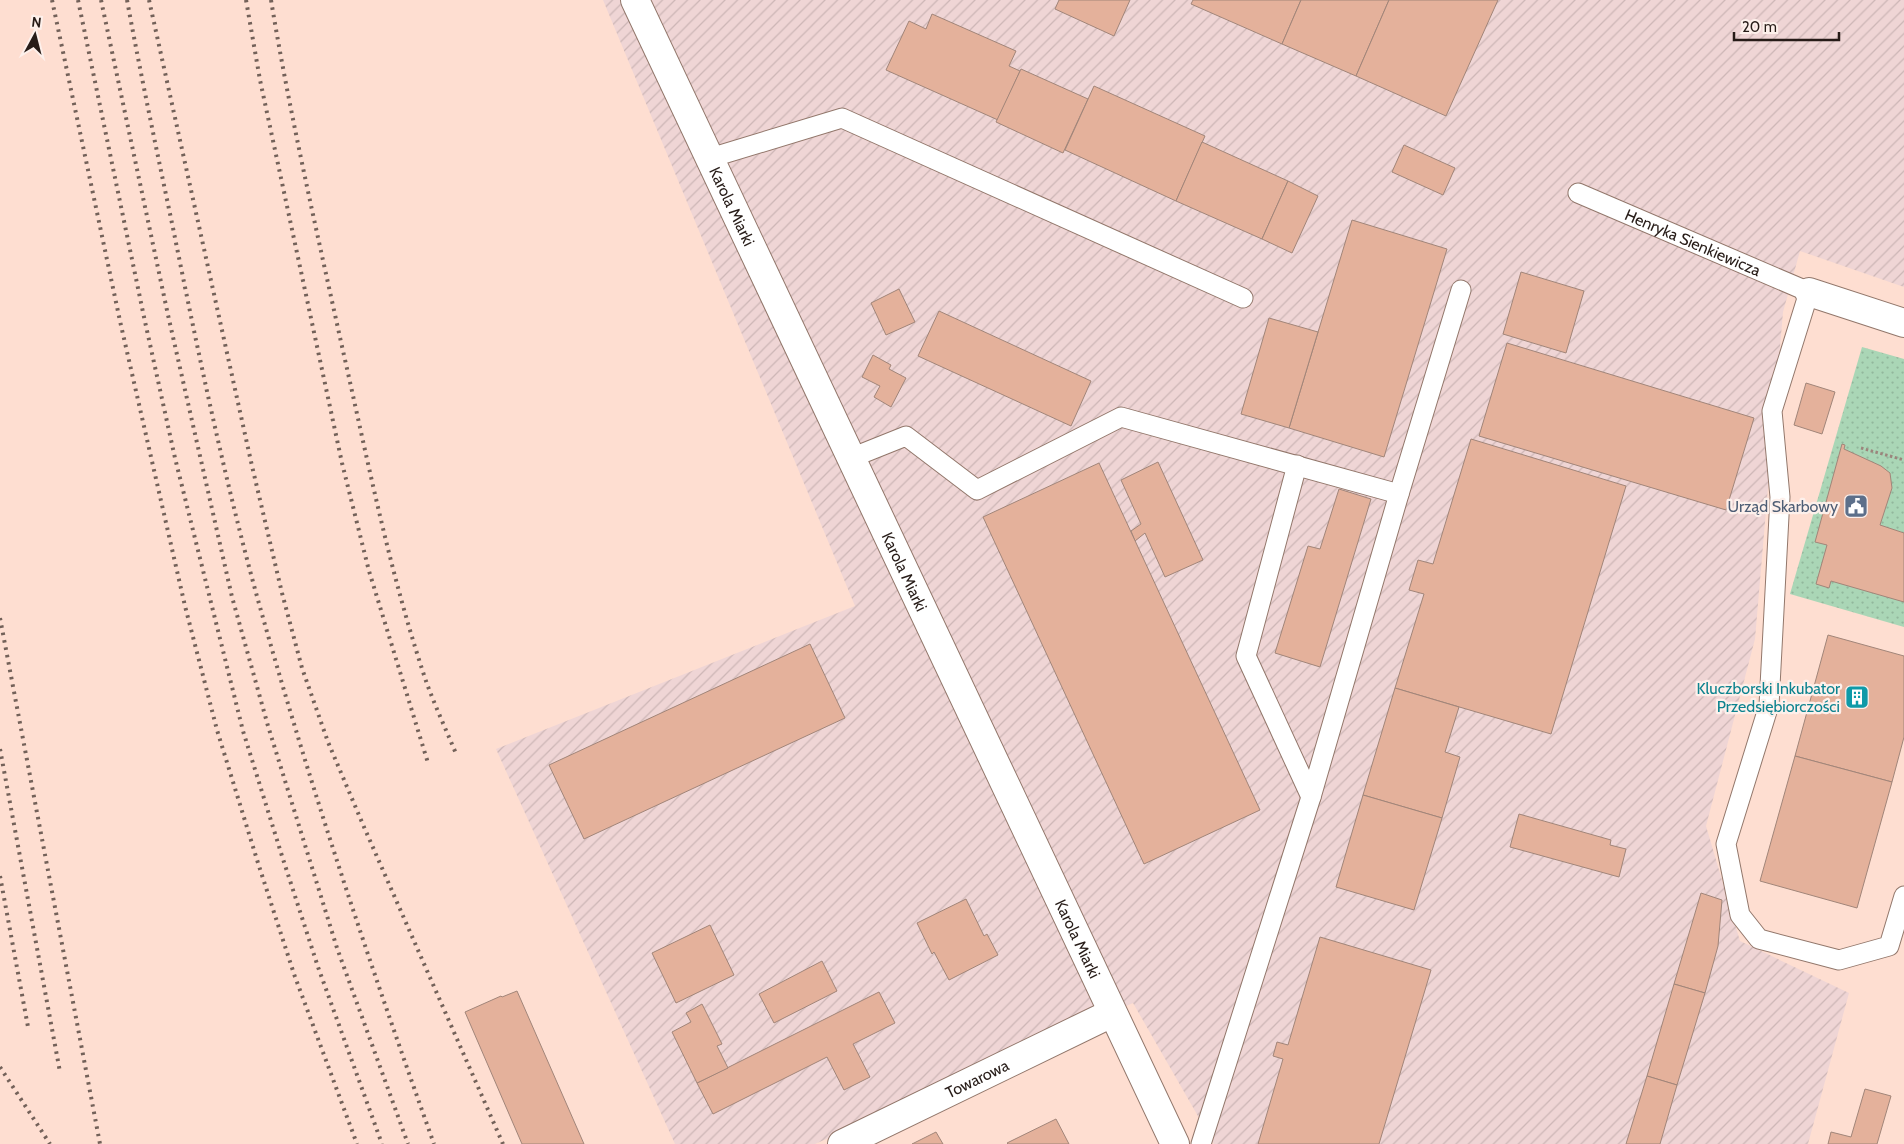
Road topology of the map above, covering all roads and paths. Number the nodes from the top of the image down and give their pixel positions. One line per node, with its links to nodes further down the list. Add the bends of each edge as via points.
1 (635, 0): 2 (street, Karola Miarki)
2 (710, 158): 6 (lane, via 842,118); 9 (street, Karola Miarki)
3 (1578, 193): 5 (lane, Henryka Sienkiewicza)
4 (1461, 290): 12 (lane)
5 (1808, 292): 7 (street, Henryka Sienkiewicza); 14 (lane, via 1772,411 1780,497 1769,705 1726,844 1740,915 1759,939 1839,960 1889,946)
6 (1243, 298)
7 (1904, 323)
8 (1861, 448): 10 (path)
9 (851, 458): 11 (lane, via 906,436 977,490 1121,417); 15 (street, Karola Miarki)
10 (1904, 460)
11 (1297, 465): 12 (lane); 13 (lane, via 1246,656)
12 (1399, 494): 13 (lane)
13 (1311, 797): 18 (lane)
14 (1904, 896)
15 (1112, 1013): 16 (street, Towarowa); 17 (street, Karola Miarki)
16 (842, 1144)
17 (1175, 1144)
18 (1201, 1144)

